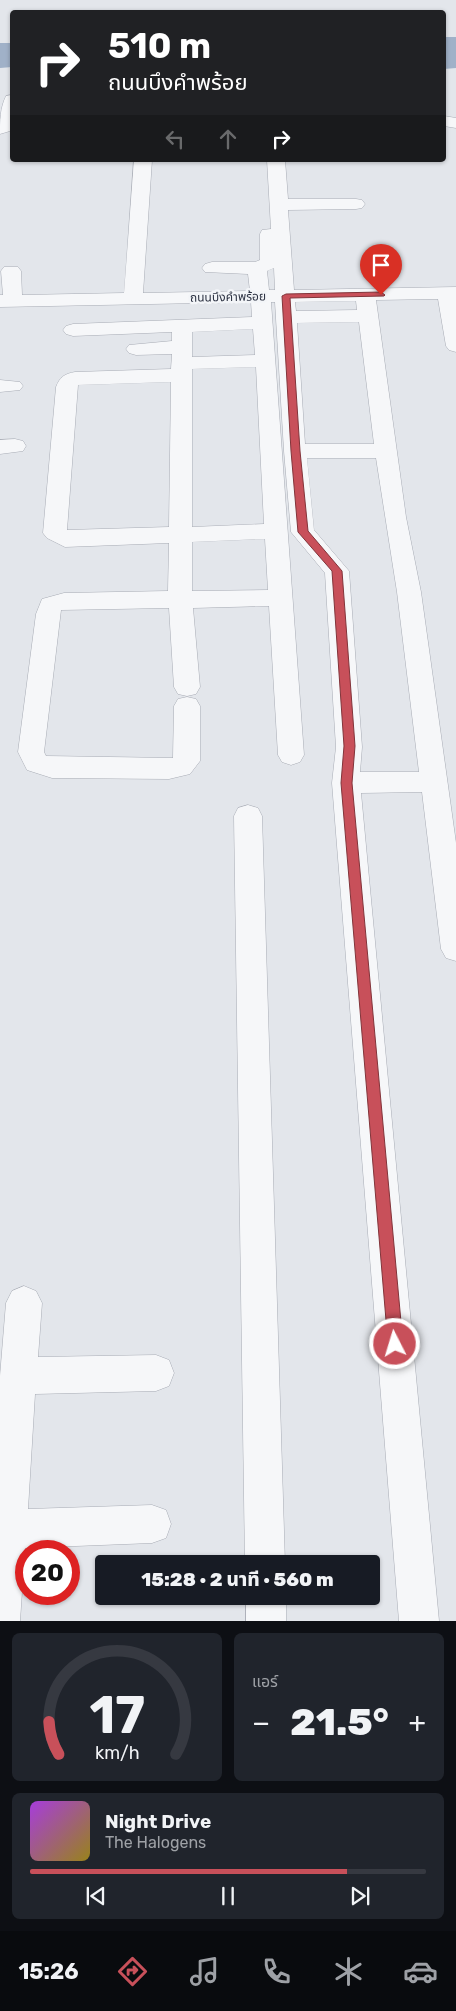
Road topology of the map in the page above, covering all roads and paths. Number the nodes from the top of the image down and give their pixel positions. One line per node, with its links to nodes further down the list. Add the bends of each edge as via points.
1 (10, 108): 2 (street, via 7,121)
2 (0, 129)
3 (143, 162): 13 (street)
4 (265, 162): 10 (street, via 270,263)
5 (276, 162): 7 (street)
6 (356, 204): 7 (street)
7 (279, 205): 16 (street)
8 (156, 209): 13 (street)
9 (212, 268): 10 (street)
10 (257, 268): 16 (street)
11 (11, 272): 14 (street)
12 (451, 294): 15 (street); 18 (street)
13 (140, 299): 14 (street, ถนนบึงคำพร้อย); 16 (street, ถนนบึงคำพร้อย)
14 (6, 301)
15 (366, 306): 16 (street); 23 (street)
16 (274, 308): 20 (street); 21 (street); 22 (street)
17 (73, 330): 20 (street)
18 (456, 346)
19 (136, 350): 20 (street)
20 (182, 353): 21 (street); 25 (street); 25 (street, via 69,380 55,533 65,539)
21 (264, 361): 24 (street)
22 (295, 451): 23 (street); 30 (street, via 303,532 337,571 349,746)
23 (386, 451): 29 (street, via 409,592)
24 (276, 531): 25 (street); 26 (street)
25 (182, 536): 27 (street)
26 (280, 598): 27 (street); 28 (street)
27 (180, 599): 27 (street, via 64,601 51,605 31,752 36,763 52,768 181,767 187,760 187,696)
28 (291, 755)
29 (434, 782): 30 (street); 32 (street)
30 (346, 783): 42 (street)
31 (248, 816): 38 (street)
32 (456, 949)
33 (24, 1303): 35 (street)
34 (156, 1373): 35 (street)
35 (18, 1376): 37 (street)
36 (152, 1524): 37 (street)
37 (7, 1529): 40 (street)
38 (265, 1555)
39 (266, 1605): 41 (street)
40 (0, 1620)
41 (266, 1621)
42 (419, 1621)

